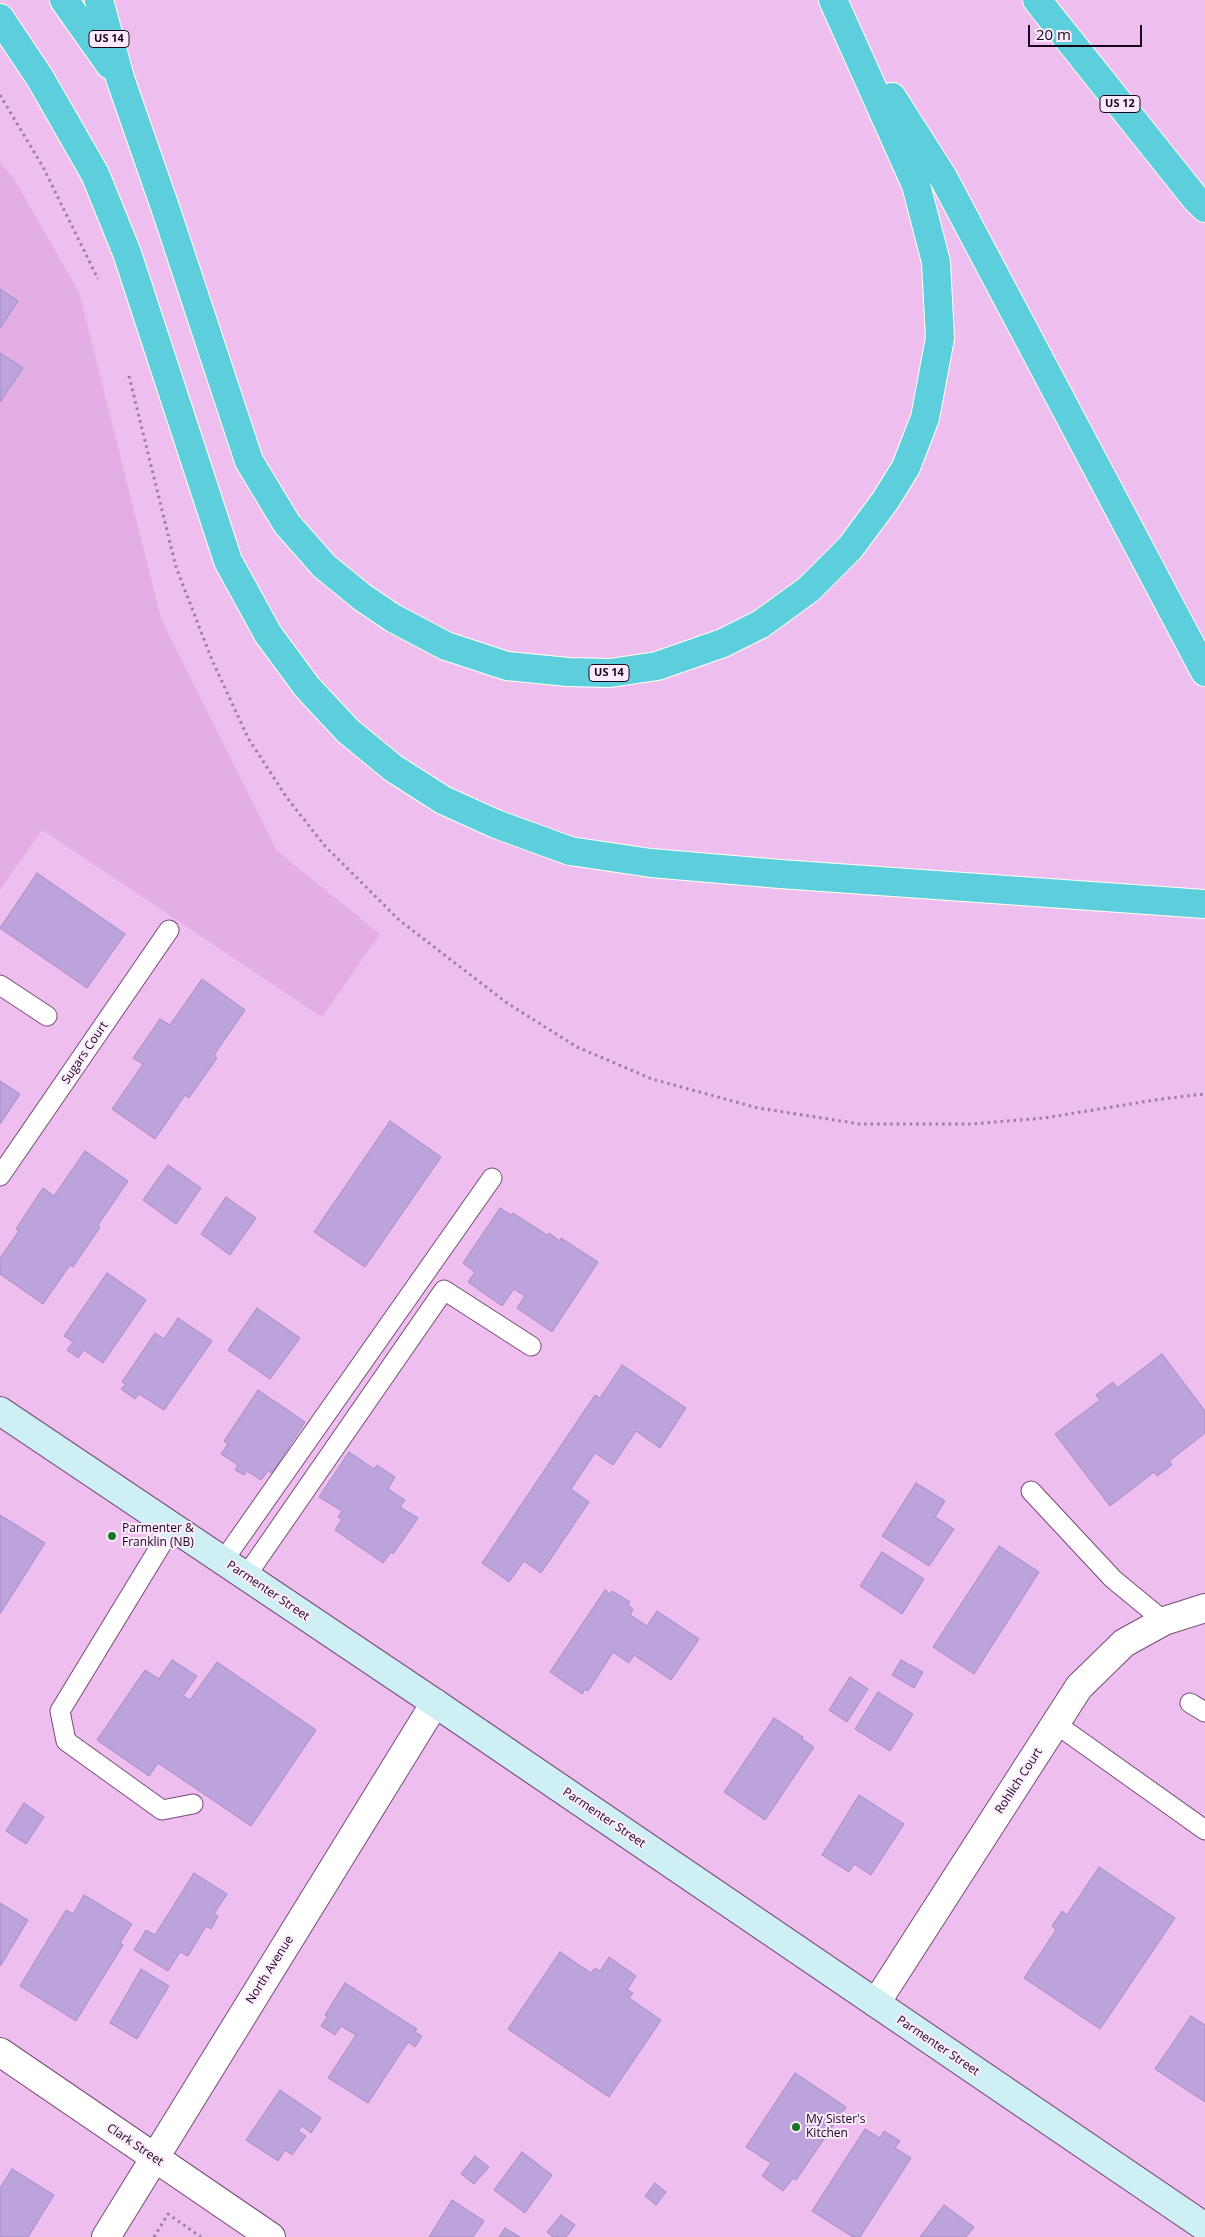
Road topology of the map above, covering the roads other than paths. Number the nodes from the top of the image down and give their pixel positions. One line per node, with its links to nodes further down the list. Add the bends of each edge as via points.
1 (64, 0): 6 (highway)
2 (99, 0): 6 (highway, US 14)
3 (1037, 0): 7 (highway, US 12)
4 (838, 10): 6 (highway, US 14, via 916,185 936,262 940,338 925,418 906,467 885,501 850,548 809,589 761,624 723,643 658,666 610,673 507,666 446,646 393,618 362,597 324,566 287,524 249,461); 8 (highway, via 942,177)
5 (0, 18): 9 (highway, via 40,78 95,174 130,262 228,561 268,634 306,687 348,731 392,768 444,800 496,824 570,851 681,866)
6 (120, 78)
7 (1205, 208)
8 (1205, 672)
9 (1202, 904)
10 (169, 930): 13 (lane, Sugars Court)
11 (0, 984): 12 (lane)
12 (47, 1016)
13 (0, 1176)
14 (492, 1178): 19 (lane)
15 (531, 1346): 20 (lane, via 444,1290)
16 (0, 1411): 18 (street, Parmenter Street)
17 (1031, 1491): 22 (lane, via 1113,1579)
18 (172, 1527): 19 (street, Parmenter Street); 25 (lane, via 60,1711 66,1741 162,1810)
19 (223, 1561): 20 (street, Parmenter Street)
20 (246, 1576): 23 (street, Parmenter Street)
21 (1205, 1608): 22 (street, Rohlich Court)
22 (1164, 1621): 24 (street, Rohlich Court, via 1124,1643 1079,1687)
23 (435, 1702): 27 (street, Parmenter Street); 29 (street, North Avenue)
24 (1056, 1724): 26 (lane); 27 (street, Rohlich Court)
25 (193, 1804)
26 (1205, 1830)
27 (876, 2003): 30 (street, Parmenter Street)
28 (0, 2052): 29 (street, Clark Street)
29 (154, 2158): 31 (street, North Avenue); 32 (street, Clark Street)
30 (1205, 2227)
31 (106, 2237)
32 (271, 2237)

